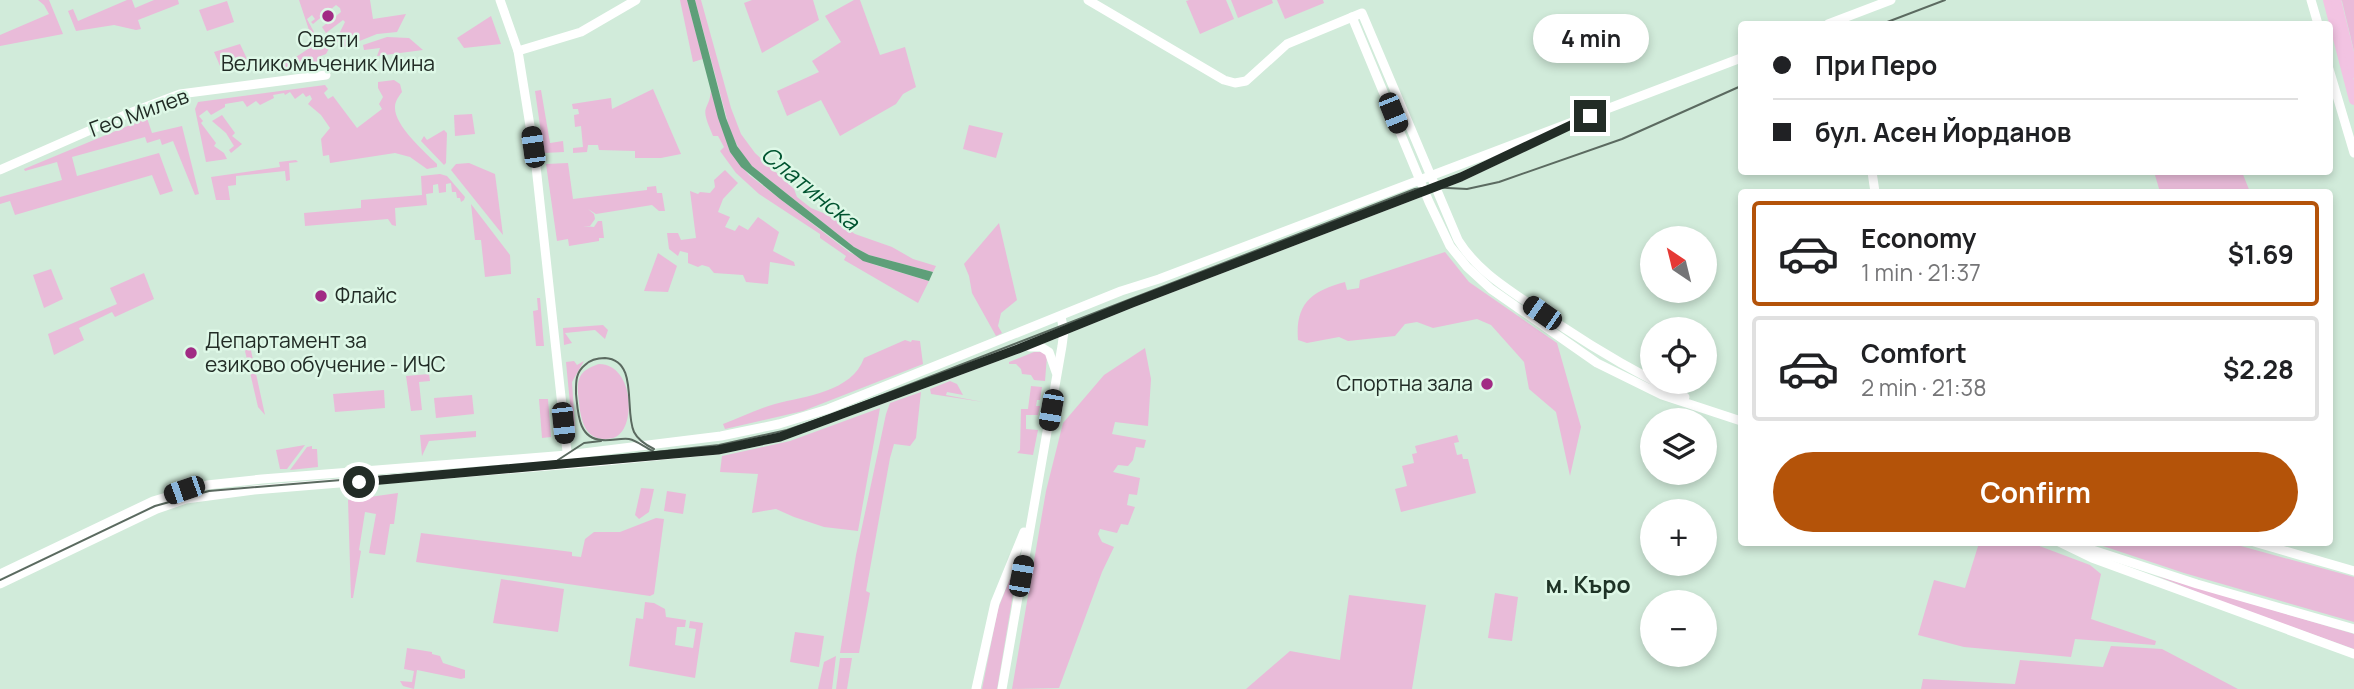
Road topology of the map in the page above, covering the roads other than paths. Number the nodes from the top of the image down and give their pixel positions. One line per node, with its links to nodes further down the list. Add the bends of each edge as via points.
1 (500, 0): 11 (main road)
2 (636, 0): 11 (main road, via 581,32)
3 (1088, 0): 8 (main road, via 1235,83 1246,80 1287,44)
4 (1891, 0): 9 (main road)
5 (2311, 0): 10 (main road)
6 (2328, 0): 16 (main road)
7 (2336, 0): 13 (main road)
8 (1357, 15): 20 (main road); 21 (main road)
9 (1836, 21)
10 (2317, 21)
11 (518, 51): 34 (main road, via 535,158)
12 (1738, 59): 17 (main road)
13 (2354, 73)
14 (326, 75): 19 (main road, Гео Милев, via 180,94)
15 (2333, 82): 18 (main road)
16 (2354, 100)
17 (1590, 116): 20 (main road); 22 (main road)
18 (2354, 153)
19 (0, 170)
20 (1430, 176): 21 (main road); 22 (main road)
21 (1420, 180): 23 (main road); 24 (main road)
22 (1435, 187): 23 (main road); 27 (main road, via 1458,240 1482,270 1568,331)
23 (1424, 191): 25 (main road); 30 (main road, via 1457,256 1491,289 1597,363 1662,395)
24 (1061, 317): 25 (main road); 34 (main road, via 779,424)
25 (1064, 331): 26 (main road); 28 (main road)
26 (1018, 349): 28 (main road, via 1048,350); 34 (main road, via 780,437 718,450)
27 (1640, 373)
28 (1056, 376): 35 (main road)
29 (1679, 394): 31 (main road)
30 (1705, 408)
31 (1706, 408)
32 (1717, 412): 33 (main road)
33 (1738, 420)
34 (567, 460): 40 (main road, via 262,479 184,490 153,500); 41 (main road, via 187,499 156,509)
35 (1032, 514): 44 (main road, via 995,603); 45 (main road)
36 (2067, 546): 43 (main road)
37 (2080, 546): 42 (main road)
38 (2269, 546): 39 (main road)
39 (2354, 571)
40 (0, 574)
41 (0, 584)
42 (2354, 629)
43 (2354, 654)
44 (976, 689)
45 (1002, 689)

